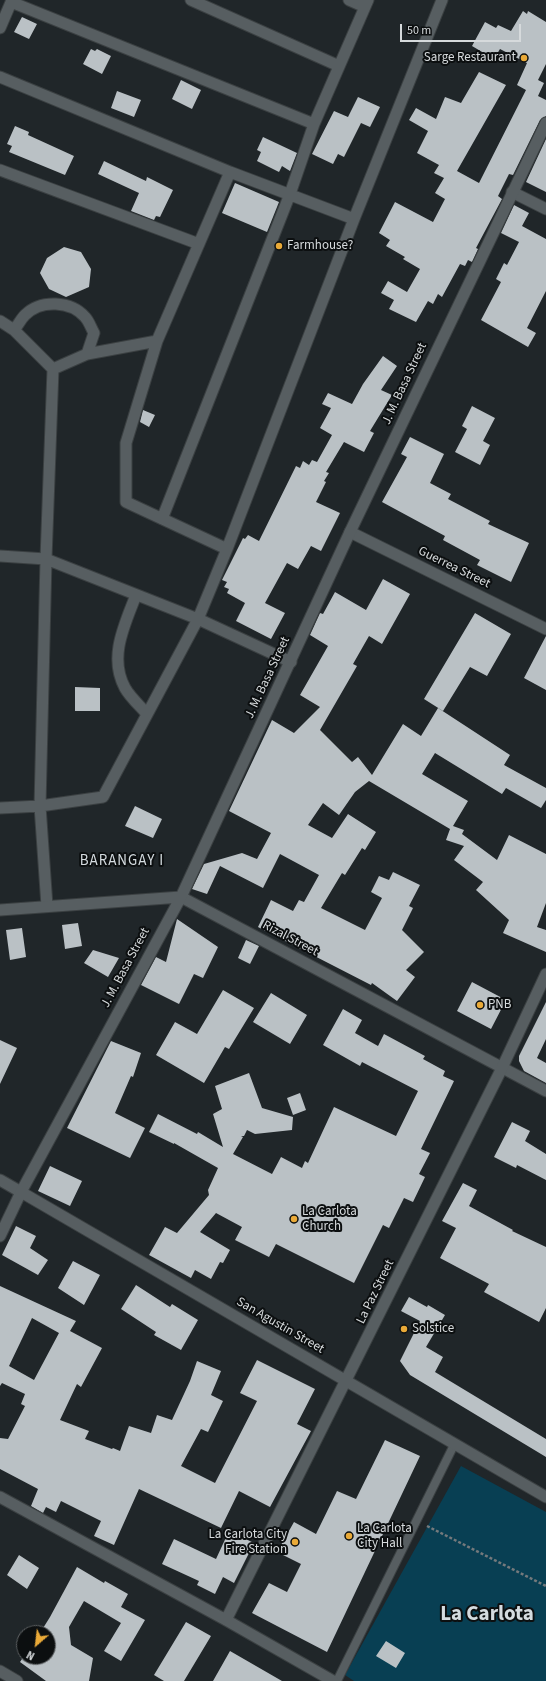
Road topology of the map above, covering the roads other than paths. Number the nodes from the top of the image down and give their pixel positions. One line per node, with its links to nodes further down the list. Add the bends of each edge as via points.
1 (191, 0): 7 (street)
2 (349, 0): 5 (street)
3 (442, 0): 16 (street)
4 (12, 1): 6 (street); 9 (street)
5 (366, 3): 7 (street)
6 (0, 28)
7 (338, 66): 9 (street)
8 (0, 77): 12 (street)
9 (314, 124): 14 (street)
10 (546, 124): 13 (street, J. M. Basa Street)
11 (0, 170): 17 (street)
12 (230, 172): 14 (street); 17 (street)
13 (512, 192): 15 (street); 24 (street, J. M. Basa Street)
14 (290, 194): 16 (street); 23 (street)
15 (546, 209)
16 (354, 219): 25 (street)
17 (199, 244): 20 (street)
18 (0, 321): 19 (street)
19 (14, 330): 21 (street, via 25,314 41,306 57,303 71,306 85,317 94,333); 22 (street)
20 (157, 341): 21 (street); 23 (street, via 126,443 126,502)
21 (87, 354): 22 (street)
22 (53, 369): 27 (street)
23 (162, 519): 25 (street)
24 (350, 532): 30 (street, Guerrea Street); 31 (street, J. M. Basa Street)
25 (227, 549): 29 (street)
26 (0, 556): 27 (street)
27 (46, 559): 28 (street); 33 (street)
28 (136, 594): 29 (street); 32 (street, via 122,632 116,659 125,688)
29 (198, 619): 31 (street); 32 (street)
30 (546, 629)
31 (292, 662): 35 (street, J. M. Basa Street)
32 (147, 714): 33 (street, via 103,797)
33 (40, 806): 34 (street); 36 (street)
34 (0, 808)
35 (181, 897): 36 (street); 39 (street, Rizal Street); 42 (street, J. M. Basa Street)
36 (47, 906): 37 (street)
37 (0, 910)
38 (546, 974): 39 (street, La Paz Street)
39 (502, 1068): 40 (street, Rizal Street); 44 (street, La Paz Street)
40 (546, 1092)
41 (0, 1180): 42 (street, San Agustin Street)
42 (21, 1192): 43 (street, J. M. Basa Street); 44 (street, San Agustin Street)
43 (0, 1236)
44 (347, 1380): 45 (street, San Agustin Street); 48 (street, La Paz Street)
45 (454, 1445): 47 (street, San Agustin Street); 52 (lane)
46 (0, 1497): 48 (street)
47 (546, 1497)
48 (226, 1620): 51 (street)
49 (0, 1671): 50 (street)
50 (17, 1681)
51 (332, 1681)
52 (337, 1681)

